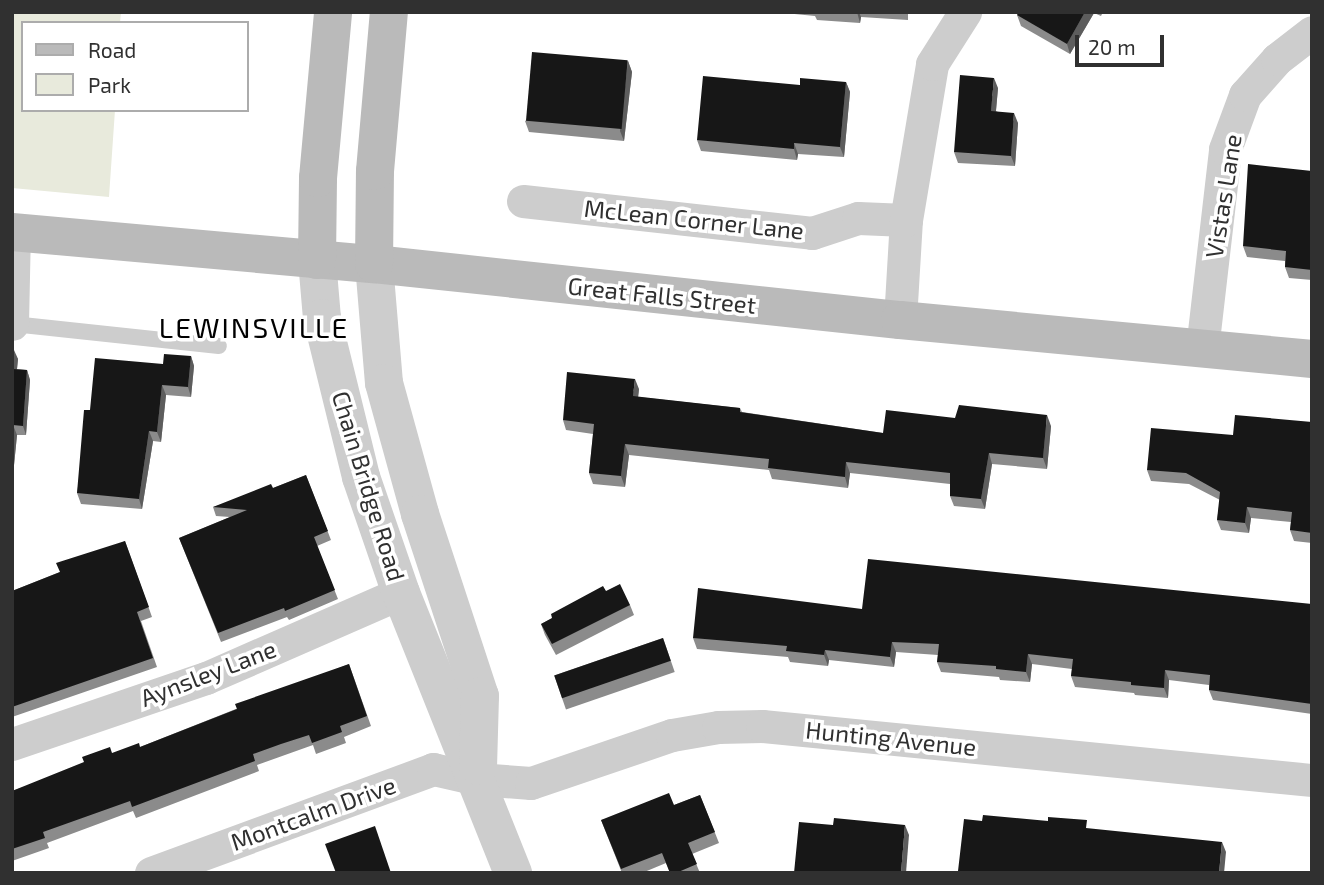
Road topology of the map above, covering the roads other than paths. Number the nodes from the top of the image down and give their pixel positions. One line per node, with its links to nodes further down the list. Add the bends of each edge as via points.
1 (333, 12): 8 (main road, Chain Bridge Road, via 318,178)
2 (389, 12): 9 (main road, Chain Bridge Road, via 375,171)
3 (965, 12): 6 (street, via 932,64)
4 (1312, 32): 13 (street, Vistas Lane, via 1277,60 1245,95 1225,149)
5 (523, 201): 6 (street, McLean Corner Lane, via 812,233 858,218)
6 (906, 220): 10 (street)
7 (13, 232): 8 (main road, Great Falls Street); 11 (street)
8 (317, 260): 9 (main road, Great Falls Street); 15 (street, Chain Bridge Road, via 322,318 344,419)
9 (374, 264): 10 (main road, Great Falls Street); 17 (street, Chain Bridge Road, via 387,395 420,514 480,696)
10 (900, 320): 13 (main road, Great Falls Street)
11 (13, 324): 12 (lane)
12 (219, 346)
13 (1202, 349): 14 (main road, Great Falls Street)
14 (1312, 359)
15 (401, 593): 16 (street, Aynsley Lane, via 206,678); 17 (street, Chain Bridge Road)
16 (12, 744)
17 (477, 779): 18 (street, Hunting Avenue, via 531,783 672,735 762,726); 19 (street, Montcalm Drive, via 433,769); 20 (street, Chain Bridge Road)
18 (1312, 780)
19 (151, 873)
20 (513, 873)

